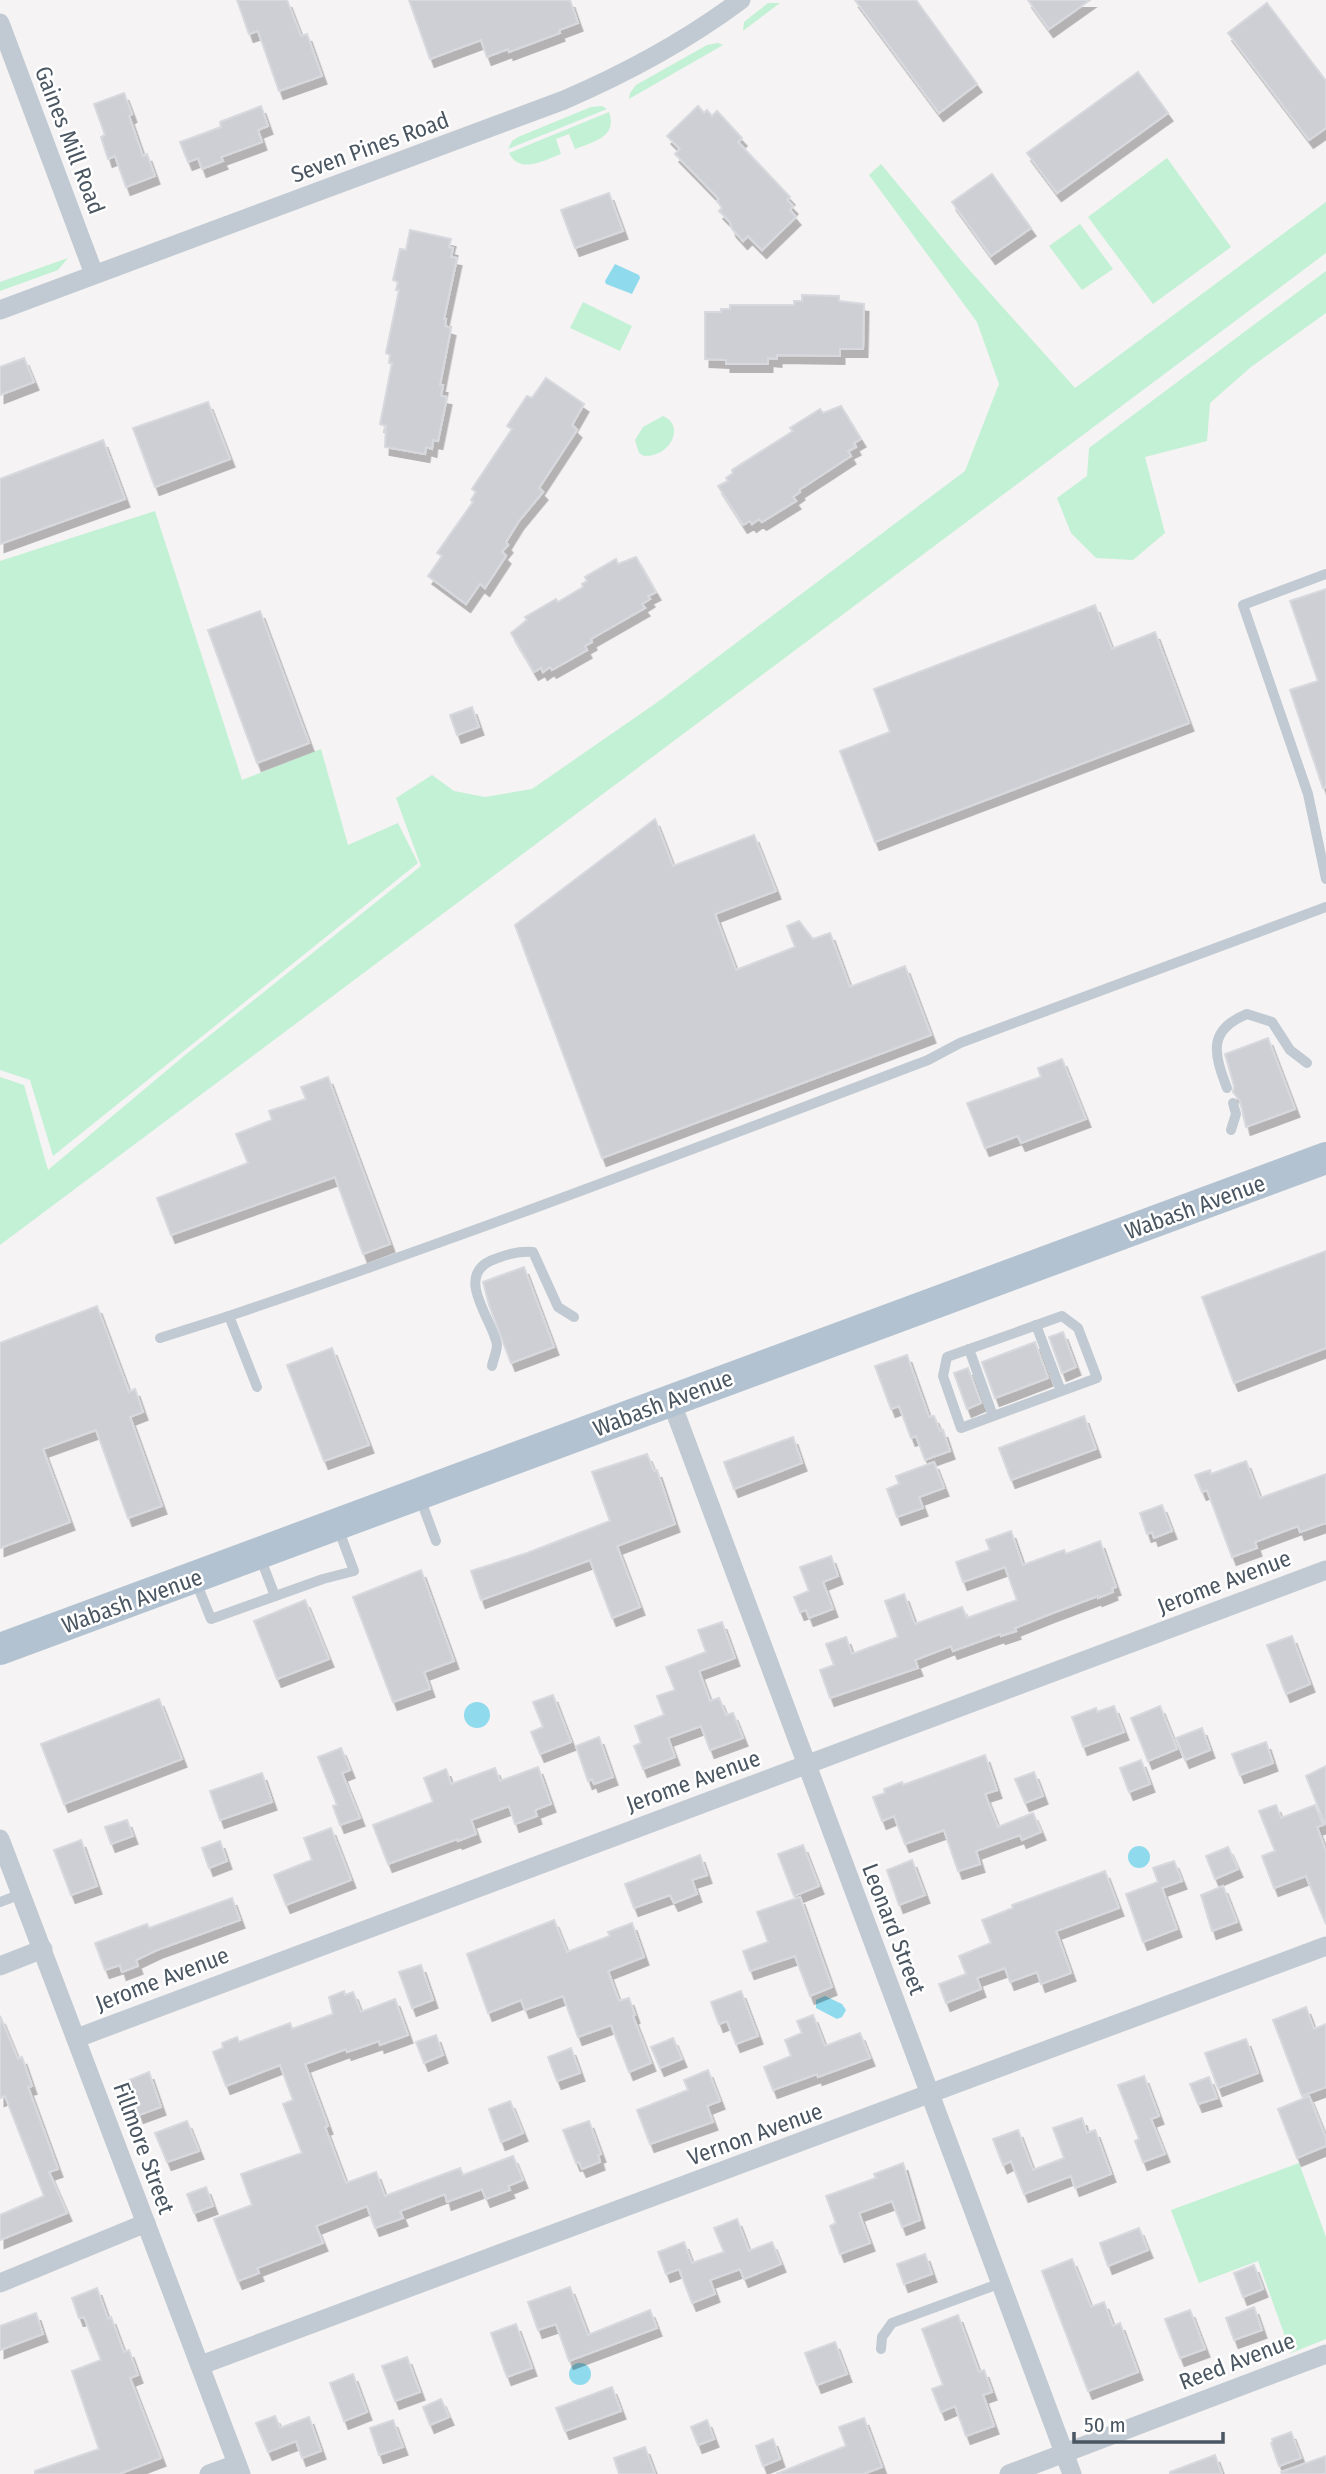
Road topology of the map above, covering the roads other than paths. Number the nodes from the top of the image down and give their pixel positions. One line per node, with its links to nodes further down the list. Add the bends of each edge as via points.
1 (741, 0): 3 (street, Seven Pines Road, via 653,58 564,100)
2 (0, 23): 3 (street, Gaines Mill Road)
3 (94, 274): 4 (street, Seven Pines Road)
4 (0, 310)
5 (1326, 574): 6 (lane, via 1243,605 1308,794)
6 (1326, 879)
7 (1326, 907): 13 (lane, via 601,1183)
8 (1307, 1063): 9 (lane, via 1290,1050 1272,1022 1247,1014 1232,1020 1215,1043)
9 (1227, 1088)
10 (1233, 1104): 11 (lane, via 1236,1114)
11 (1231, 1130)
12 (1326, 1158): 21 (main road, Wabash Avenue)
13 (229, 1316): 16 (lane); 19 (lane)
14 (574, 1317): 18 (lane, via 558,1307 533,1252 518,1251 486,1264 477,1271 474,1283 497,1346)
15 (1036, 1325): 17 (lane); 20 (lane); 20 (lane, via 1062,1315 1078,1328 1097,1378)
16 (160, 1338)
17 (969, 1349): 22 (lane); 22 (lane, via 947,1357 943,1376 961,1428)
18 (492, 1366)
19 (257, 1387)
20 (1061, 1391): 22 (lane)
21 (671, 1401): 23 (main road, Wabash Avenue); 31 (street, Leonard Street)
22 (993, 1416)
23 (419, 1494): 24 (main road, Wabash Avenue); 25 (lane)
24 (337, 1525): 26 (main road, Wabash Avenue); 29 (lane, via 354,1571)
25 (436, 1541)
26 (259, 1554): 28 (main road, Wabash Avenue); 29 (lane)
27 (1326, 1570): 31 (street, Jerome Avenue)
28 (195, 1578): 29 (lane, via 211,1619); 30 (main road, Wabash Avenue)
29 (275, 1596)
30 (0, 1649)
31 (806, 1764): 38 (street, Jerome Avenue); 39 (street, Leonard Street)
32 (0, 1839): 33 (street, Fillmore Street)
33 (22, 1894): 34 (lane); 36 (street, Fillmore Street)
34 (0, 1902)
35 (1326, 1945): 39 (street, Vernon Avenue)
36 (43, 1949): 37 (street); 38 (street, Fillmore Street)
37 (0, 1966)
38 (77, 2038): 40 (street, Fillmore Street)
39 (931, 2094): 42 (street, Leonard Street); 45 (street, Vernon Avenue)
40 (146, 2223): 41 (street); 45 (street, Fillmore Street)
41 (0, 2283)
42 (1001, 2283): 43 (lane, via 892,2323 882,2337); 46 (street, Leonard Street)
43 (881, 2349)
44 (1326, 2354): 46 (street, Reed Avenue)
45 (201, 2365): 47 (street, Fillmore Street)
46 (1065, 2453): 49 (street, Reed Avenue); 50 (street, Leonard Street)
47 (239, 2469): 48 (street)
48 (209, 2474)
49 (1009, 2474)
50 (1072, 2474)

